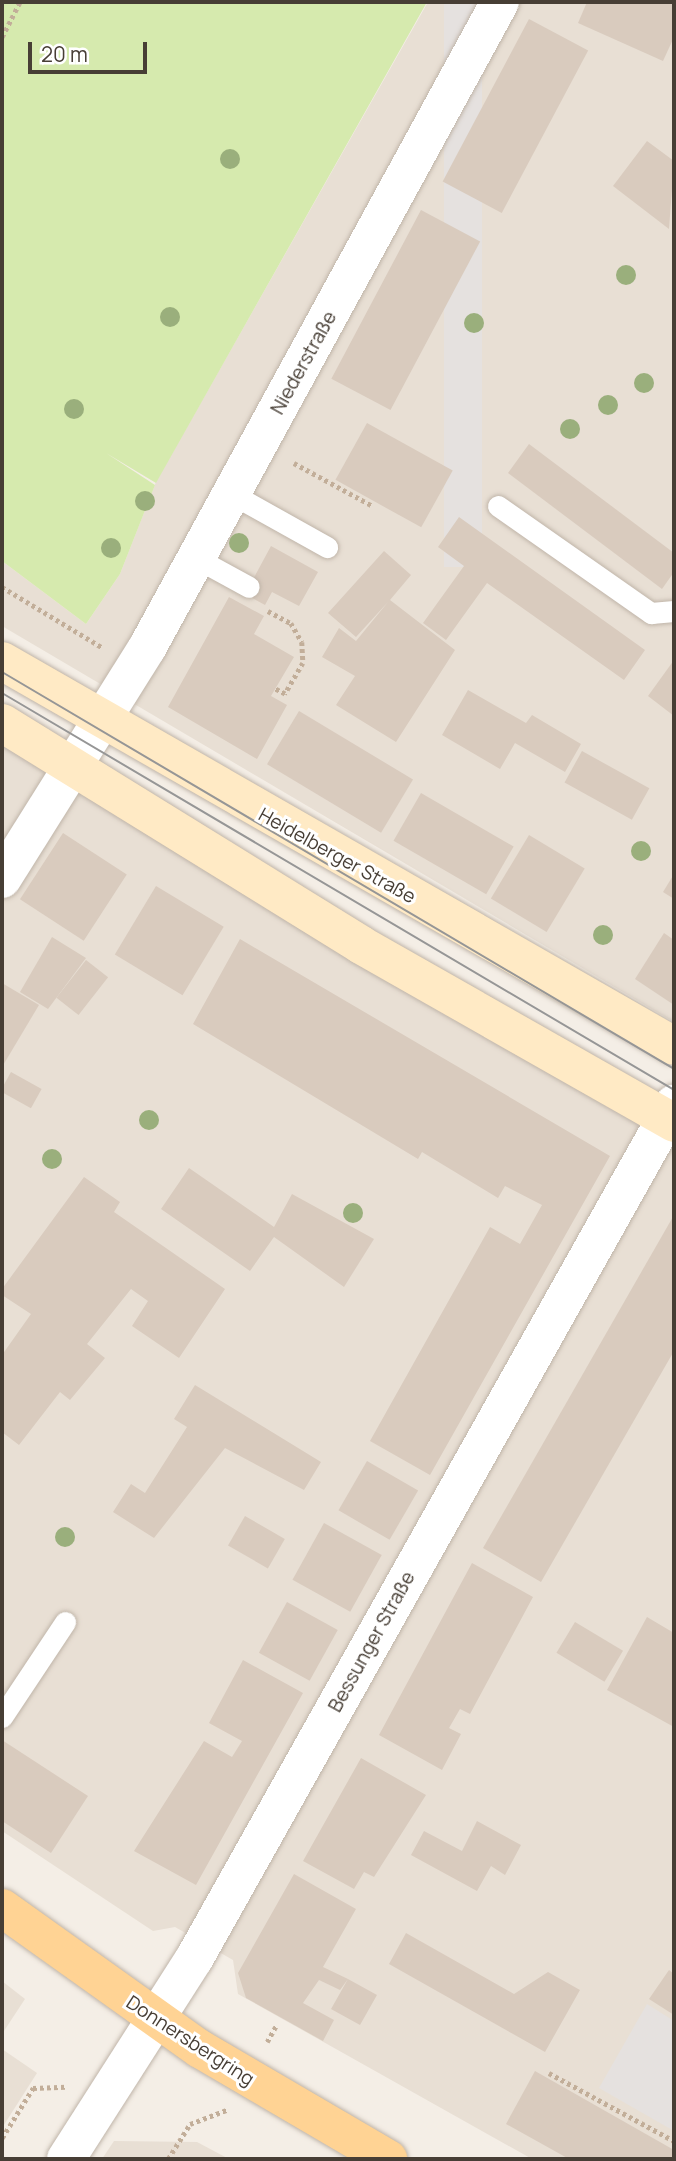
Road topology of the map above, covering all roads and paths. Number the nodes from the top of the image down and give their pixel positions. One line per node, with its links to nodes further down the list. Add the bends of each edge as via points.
1 (20, 2): 3 (path)
2 (500, 2): 4 (street, Niederstraße)
3 (2, 37)
4 (259, 444): 5 (street, Niederstraße); 6 (path)
5 (232, 494): 8 (lane); 9 (street, Niederstraße)
6 (370, 505)
7 (498, 506): 12 (lane, via 651,613)
8 (327, 547)
9 (197, 558): 11 (lane); 14 (street, Niederstraße)
10 (2, 587): 14 (path)
11 (252, 595): 15 (path, via 290,623 302,642 303,663 285,694)
12 (674, 611)
13 (2, 661): 16 (main road, Heidelberger Straße)
14 (136, 668): 16 (street, Niederstraße)
15 (275, 690)
16 (102, 721): 18 (street, Niederstraße); 20 (main road, Heidelberger Straße)
17 (2, 723): 18 (main road)
18 (71, 764): 19 (street, Niederstraße); 21 (main road, via 361,945)
19 (2, 879)
20 (674, 1046)
21 (671, 1115): 25 (street, Bessunger Straße)
22 (65, 1622): 23 (lane)
23 (2, 1717)
24 (2, 1908): 25 (main road, Donnersbergring)
25 (155, 2020): 33 (street, Bessunger Straße); 35 (main road, Donnersbergring)
26 (276, 2026): 27 (path)
27 (272, 2034)
28 (549, 2073): 32 (path)
29 (63, 2085): 31 (path, via 33,2088)
30 (224, 2116): 34 (path, via 190,2124)
31 (2, 2138)
32 (674, 2141)
33 (66, 2159)
34 (168, 2159)
35 (388, 2159)

